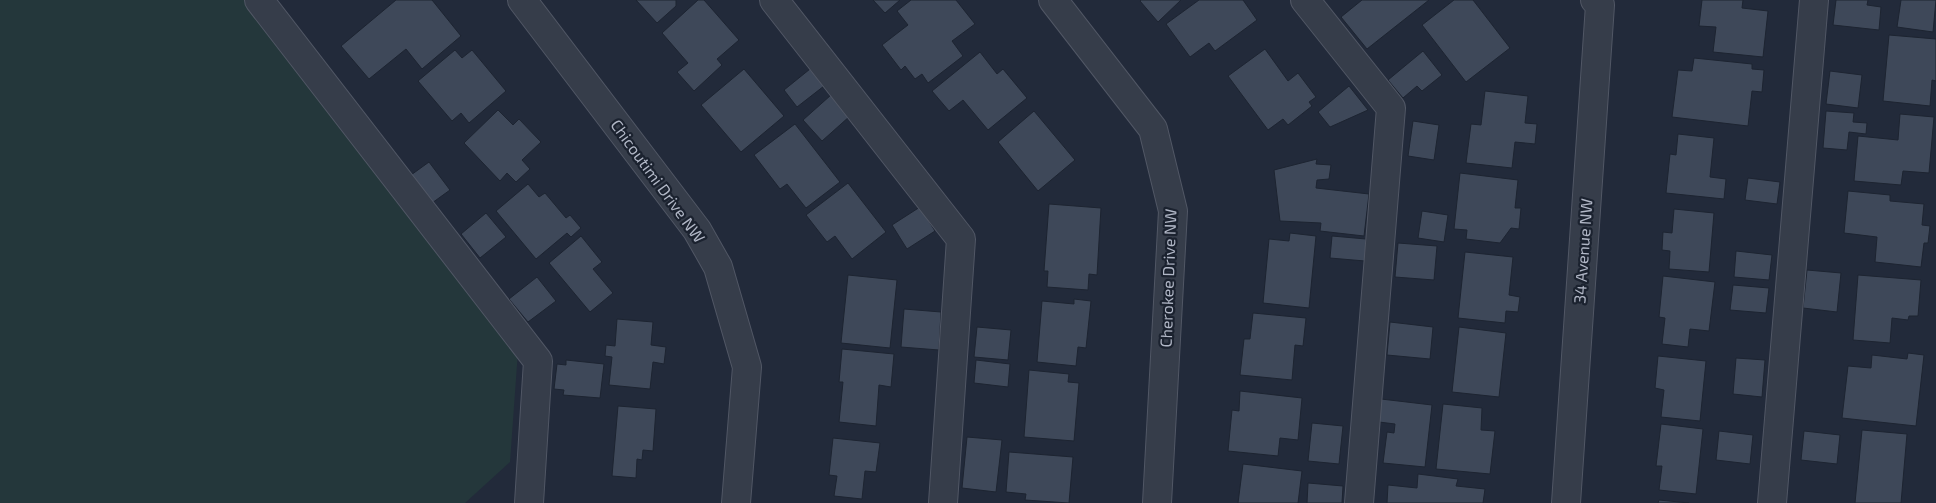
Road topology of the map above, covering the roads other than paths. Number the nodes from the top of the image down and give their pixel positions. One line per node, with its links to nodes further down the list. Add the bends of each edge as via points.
1 (259, 0): 8 (street, via 538,361)
2 (522, 0): 9 (street, Chicoutimi Drive NW, via 697,230 718,267 747,367)
3 (774, 0): 10 (street, via 960,239)
4 (1053, 0): 11 (street, Cherokee Drive NW, via 1153,129 1173,211)
5 (1305, 0): 12 (street, via 1391,108)
6 (1595, 0): 13 (street, 34 Avenue NW, via 1600,5)
7 (1814, 0): 14 (street)
8 (529, 503)
9 (736, 503)
10 (943, 503)
11 (1157, 503)
12 (1359, 503)
13 (1566, 503)
14 (1772, 503)

